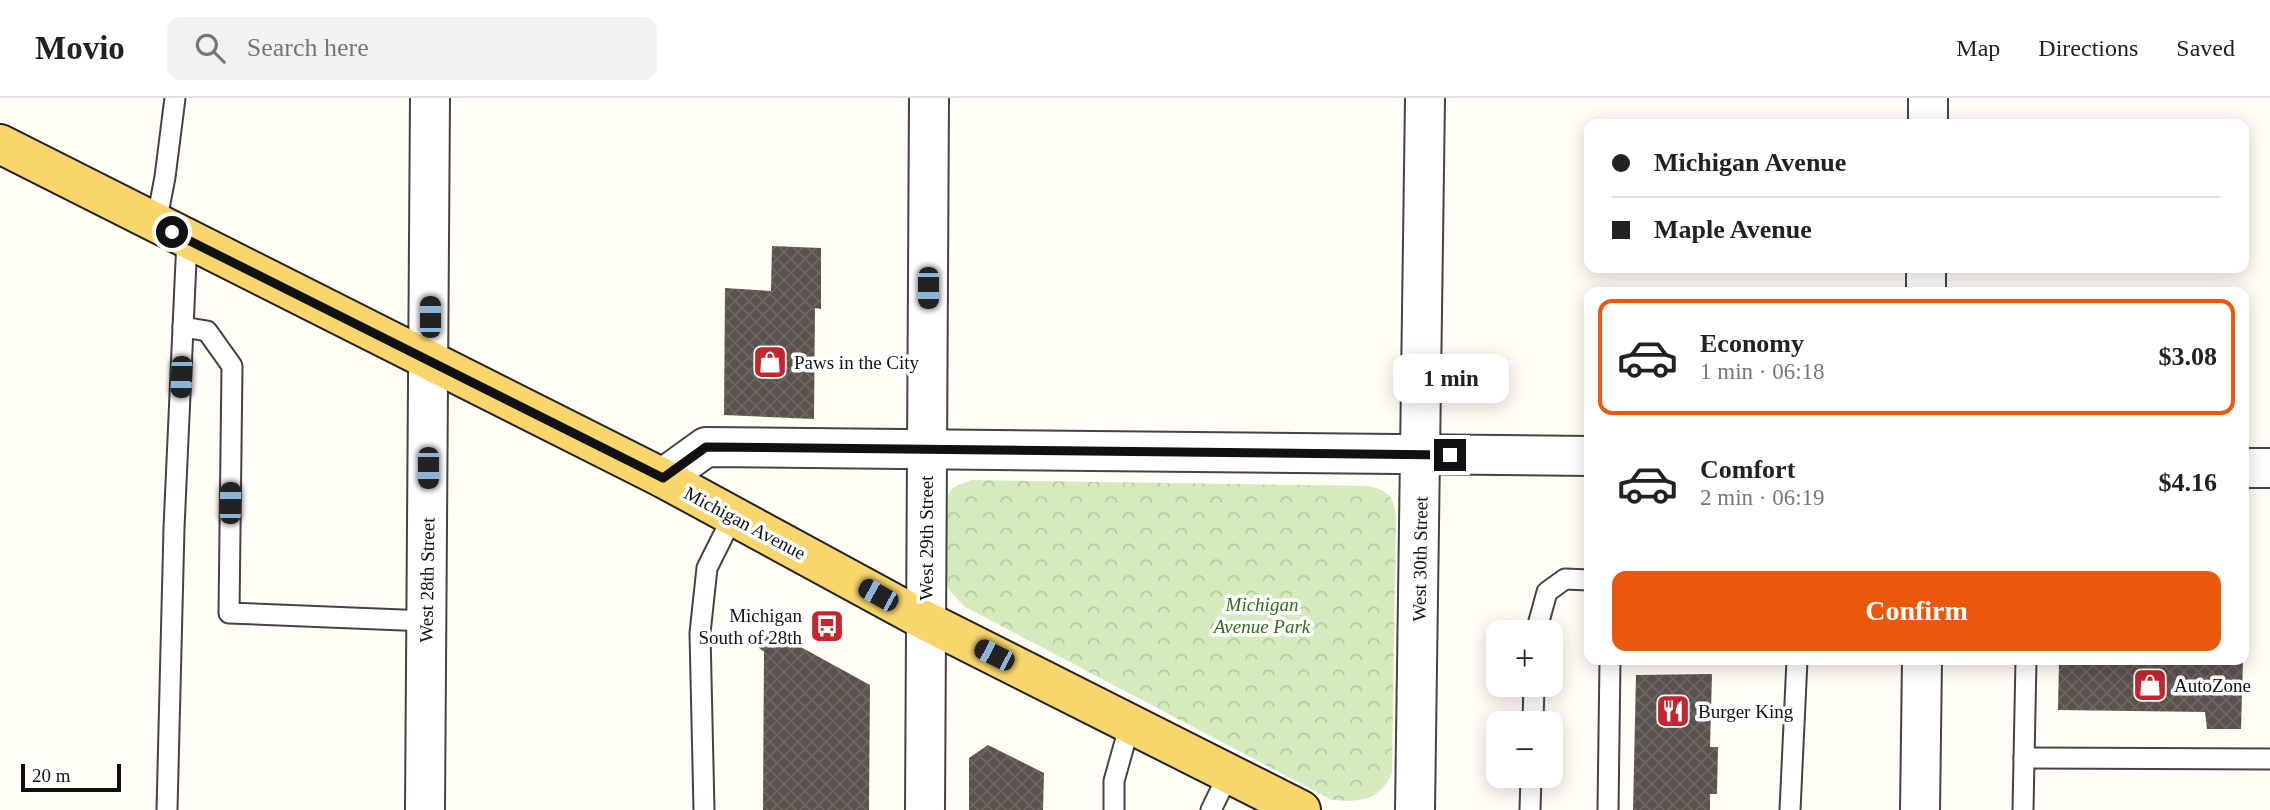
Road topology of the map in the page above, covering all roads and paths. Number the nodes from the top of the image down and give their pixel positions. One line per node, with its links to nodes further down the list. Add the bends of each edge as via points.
1 (175, 98): 8 (lane, via 165,177)
2 (430, 98): 10 (street, West 28th Street)
3 (929, 98): 11 (street, West 29th Street)
4 (1425, 98): 12 (street, West 30th Street)
5 (1928, 98): 6 (street)
6 (1928, 119)
7 (0, 144): 8 (main road, Michigan Avenue)
8 (171, 232): 9 (lane); 10 (main road, Michigan Avenue)
9 (183, 327): 20 (lane, via 207,331 232,366 229,612); 31 (lane)
10 (429, 360): 16 (main road, Michigan Avenue); 20 (street, West 28th Street)
11 (926, 450): 12 (street); 16 (street, via 706,447); 21 (street, West 29th Street)
12 (1422, 454): 13 (street); 38 (street, West 30th Street)
13 (1584, 456)
14 (2249, 468): 15 (street)
15 (2270, 468)
16 (663, 478): 17 (main road, Michigan Avenue)
17 (733, 516): 21 (main road, Michigan Avenue); 33 (lane, via 707,568 700,633)
18 (1584, 580): 19 (lane, via 1565,579 1547,592)
19 (1539, 620)
20 (427, 621): 32 (street, West 28th Street)
21 (926, 621): 26 (main road, Michigan Avenue); 34 (street, West 29th Street)
22 (1610, 665): 40 (lane)
23 (1797, 665): 41 (lane)
24 (1922, 665): 42 (street)
25 (2026, 665): 27 (lane)
26 (1130, 723): 29 (main road, Michigan Avenue); 35 (lane, via 1114,781)
27 (2024, 758): 28 (lane); 43 (lane)
28 (2270, 759)
29 (1228, 774): 36 (lane); 37 (main road, Michigan Avenue)
30 (1531, 788): 39 (lane)
31 (167, 810)
32 (425, 810)
33 (704, 810)
34 (925, 810)
35 (1114, 810)
36 (1211, 810)
37 (1301, 810)
38 (1415, 810)
39 (1530, 810)
40 (1608, 810)
41 (1790, 810)
42 (1920, 810)
43 (2023, 810)

